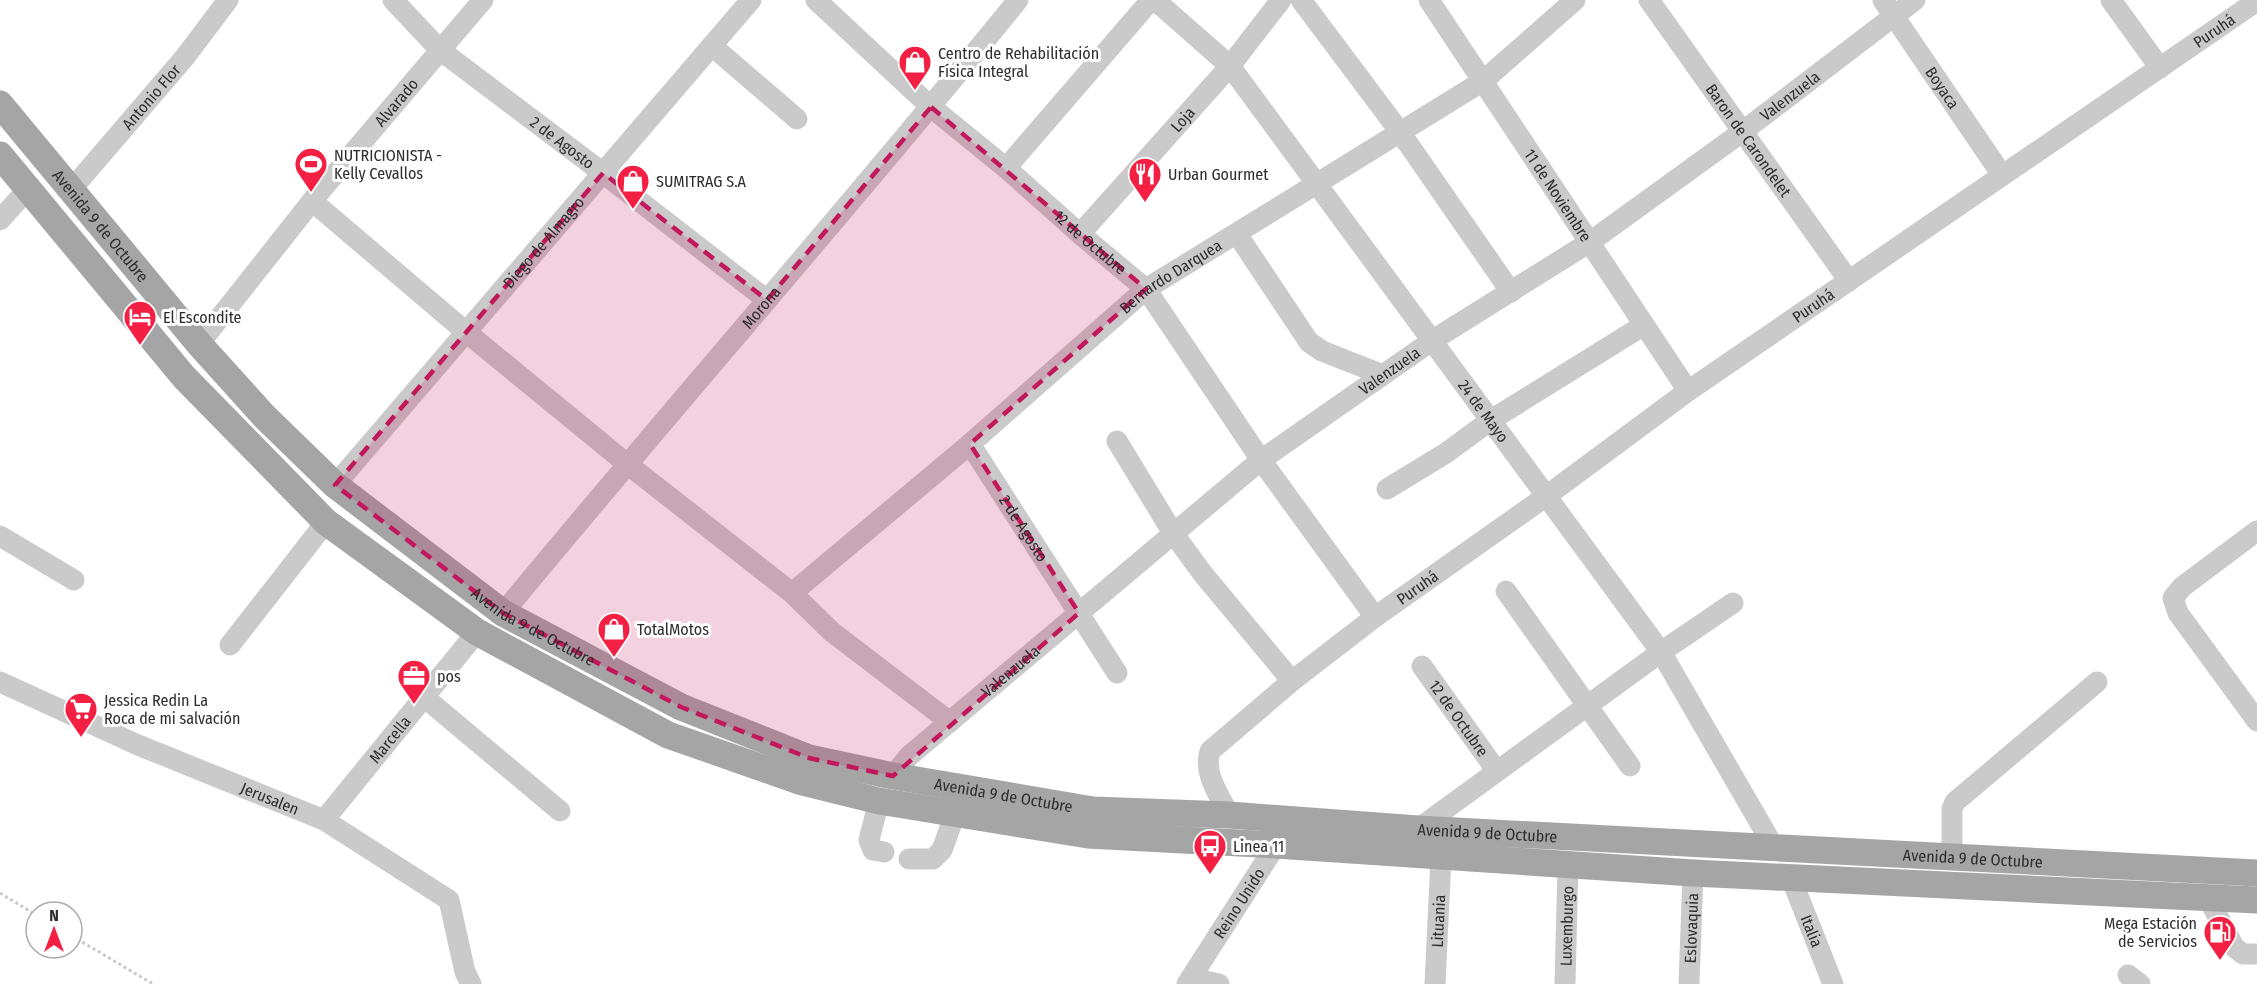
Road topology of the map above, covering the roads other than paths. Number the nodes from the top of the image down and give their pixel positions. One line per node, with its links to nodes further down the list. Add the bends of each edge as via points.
1 (228, 0): 33 (street, Antonio Flor)
2 (393, 0): 18 (street, 2 de Agosto)
3 (483, 0): 18 (street, Alvarado)
4 (751, 0): 17 (street, Diego de Almagro)
5 (816, 0): 23 (street, 12 de Octubre)
6 (1153, 0): 19 (street, 24 de Mayo); 28 (street)
7 (1281, 0): 19 (street, Loja)
8 (1301, 0): 25 (street)
9 (1429, 0): 21 (street, 11 de Noviembre)
10 (1575, 0): 21 (street, Bernardo Darquea)
11 (1649, 0): 26 (street, Baron de Carondelet)
12 (1915, 0): 16 (street, Valenzuela)
13 (2111, 0): 20 (street)
14 (2257, 1): 20 (street, Puruhá)
15 (1007, 4): 23 (street, Morona)
16 (1888, 8): 26 (street, Valenzuela); 30 (street, Boyaca)
17 (712, 46): 24 (street); 29 (street, Diego de Almagro)
18 (440, 51): 29 (street, 2 de Agosto); 34 (street, Alvarado)
19 (1230, 66): 31 (street, 24 de Mayo); 36 (street, Loja)
20 (2160, 68): 30 (street, Puruhá)
21 (1483, 81): 25 (street, Bernardo Darquea); 38 (street, 11 de Noviembre)
22 (0, 104): 33 (main road, Avenida 9 de Octubre)
23 (931, 107): 28 (street, 12 de Octubre); 42 (street, Morona)
24 (797, 119)
25 (1400, 132): 31 (street, Bernardo Darquea); 41 (street)
26 (1743, 132): 38 (street, Valenzuela); 39 (street, Baron de Carondelet)
27 (0, 155): 32 (main road, Avenida 9 de Octubre)
28 (1006, 168): 36 (street, 12 de Octubre)
29 (603, 172): 42 (street, 2 de Agosto); 44 (street, Diego de Almagro)
30 (2002, 175): 39 (street, Puruhá)
31 (1317, 184): 37 (street, Bernardo Darquea); 45 (street, 24 de Mayo)
32 (28, 189): 35 (street); 57 (main road, Avenida 9 de Octubre, via 184,377)
33 (71, 190): 46 (main road, Avenida 9 de Octubre)
34 (312, 201): 44 (street); 46 (street, Alvarado)
35 (0, 220)
36 (1080, 234): 40 (street, 12 de Octubre)
37 (1237, 234): 40 (street, Bernardo Darquea); 47 (street, via 1309,342)
38 (1590, 242): 41 (street, Valenzuela); 43 (street, 11 de Noviembre)
39 (1849, 281): 48 (street, Puruhá)
40 (1146, 289): 51 (street, Bernardo Darquea); 52 (street, 12 de Octubre)
41 (1511, 291): 45 (street, Valenzuela)
42 (767, 300): 53 (street, Morona)
43 (1644, 325): 48 (street, 11 de Noviembre); 49 (street)
44 (466, 332): 53 (street); 54 (street, Diego de Almagro)
45 (1433, 340): 47 (street, Valenzuela); 49 (street, 24 de Mayo)
46 (199, 344): 54 (main road, Avenida 9 de Octubre, via 264,416)
47 (1383, 375): 52 (street, Valenzuela)
48 (1688, 391): 56 (street, Puruhá)
49 (1491, 420): 55 (street); 56 (street, 24 de Mayo)
50 (1117, 441): 59 (street)
51 (970, 444): 63 (street, Bernardo Darquea); 66 (street, 2 de Agosto)
52 (1261, 460): 59 (street, Valenzuela); 67 (street, 12 de Octubre)
53 (626, 463): 63 (street); 65 (street, Morona)
54 (335, 485): 65 (main road, Avenida 9 de Octubre)
55 (1387, 489)
56 (1545, 497): 67 (street, Puruhá); 70 (street, 24 de Mayo)
57 (326, 522): 68 (main road, Avenida 9 de Octubre); 69 (street)
58 (2257, 531): 78 (street, via 2173,598 2178,613)
59 (1173, 533): 66 (street, Valenzuela); 73 (street)
60 (0, 536): 61 (street)
61 (74, 580)
62 (1506, 591): 77 (street)
63 (792, 593): 79 (street, via 832,632)
64 (1733, 603): 70 (street)
65 (502, 613): 82 (main road, Avenida 9 de Octubre, via 681,707 809,758)
66 (1079, 613): 72 (street, 2 de Agosto); 79 (street, Valenzuela)
67 (1375, 617): 73 (street, Puruhá)
68 (477, 632): 76 (street, Marcella); 83 (main road, Avenida 9 de Octubre, via 668,735 802,782)
69 (230, 645)
70 (1661, 652): 77 (street); 90 (street, 24 de Mayo)
71 (1422, 666): 81 (street, 12 de Octubre)
72 (1117, 673)
73 (1292, 681): 86 (street, Puruhá, via 1210,751 1208,773)
74 (0, 682): 87 (street, Jerusalen, via 138,745)
75 (2097, 682): 92 (street, via 1955,802)
76 (424, 697): 84 (street); 87 (street, Marcella)
77 (1587, 705): 80 (street); 81 (street)
78 (2257, 721)
79 (950, 722): 82 (street, Valenzuela, via 909,756)
80 (1629, 766)
81 (1496, 770): 88 (street)
82 (893, 776): 86 (main road, Avenida 9 de Octubre, via 1093,810)
83 (879, 801): 85 (main road, Avenida 9 de Octubre); 91 (street, via 869,840 873,850)
84 (560, 811)
85 (955, 814): 89 (main road, Avenida 9 de Octubre, via 1088,835); 94 (street, via 942,850 933,860)
86 (1229, 815): 89 (main road, Avenida 9 de Octubre)
87 (324, 820): 103 (street, Jerusalen, via 449,900)
88 (1418, 829): 89 (main road, Avenida 9 de Octubre); 90 (main road, Avenida 9 de Octubre)
89 (1279, 832): 93 (main road, Avenida 9 de Octubre); 102 (street, Reino Unido)
90 (1775, 849): 92 (main road, Avenida 9 de Octubre)
91 (885, 852)
92 (1952, 857): 96 (main road, Avenida 9 de Octubre)
93 (1441, 858): 95 (main road, Avenida 9 de Octubre); 105 (street, Lituania)
94 (909, 859)
95 (1568, 866): 97 (main road, Avenida 9 de Octubre); 106 (street, Luxemburgo)
96 (2252, 868): 99 (street)
97 (1693, 873): 98 (main road, Avenida 9 de Octubre); 107 (street, Eslovaquia)
98 (1791, 878): 99 (main road, Avenida 9 de Octubre); 108 (street, Italia)
99 (2219, 898): 100 (main road, Avenida 9 de Octubre); 101 (street, via 2234,946 2243,954)
100 (2257, 900)
101 (2257, 954)
102 (1189, 981): 104 (street)
103 (471, 984)
104 (1219, 984)
105 (1435, 984)
106 (1565, 984)
107 (1689, 984)
108 (1833, 984)

